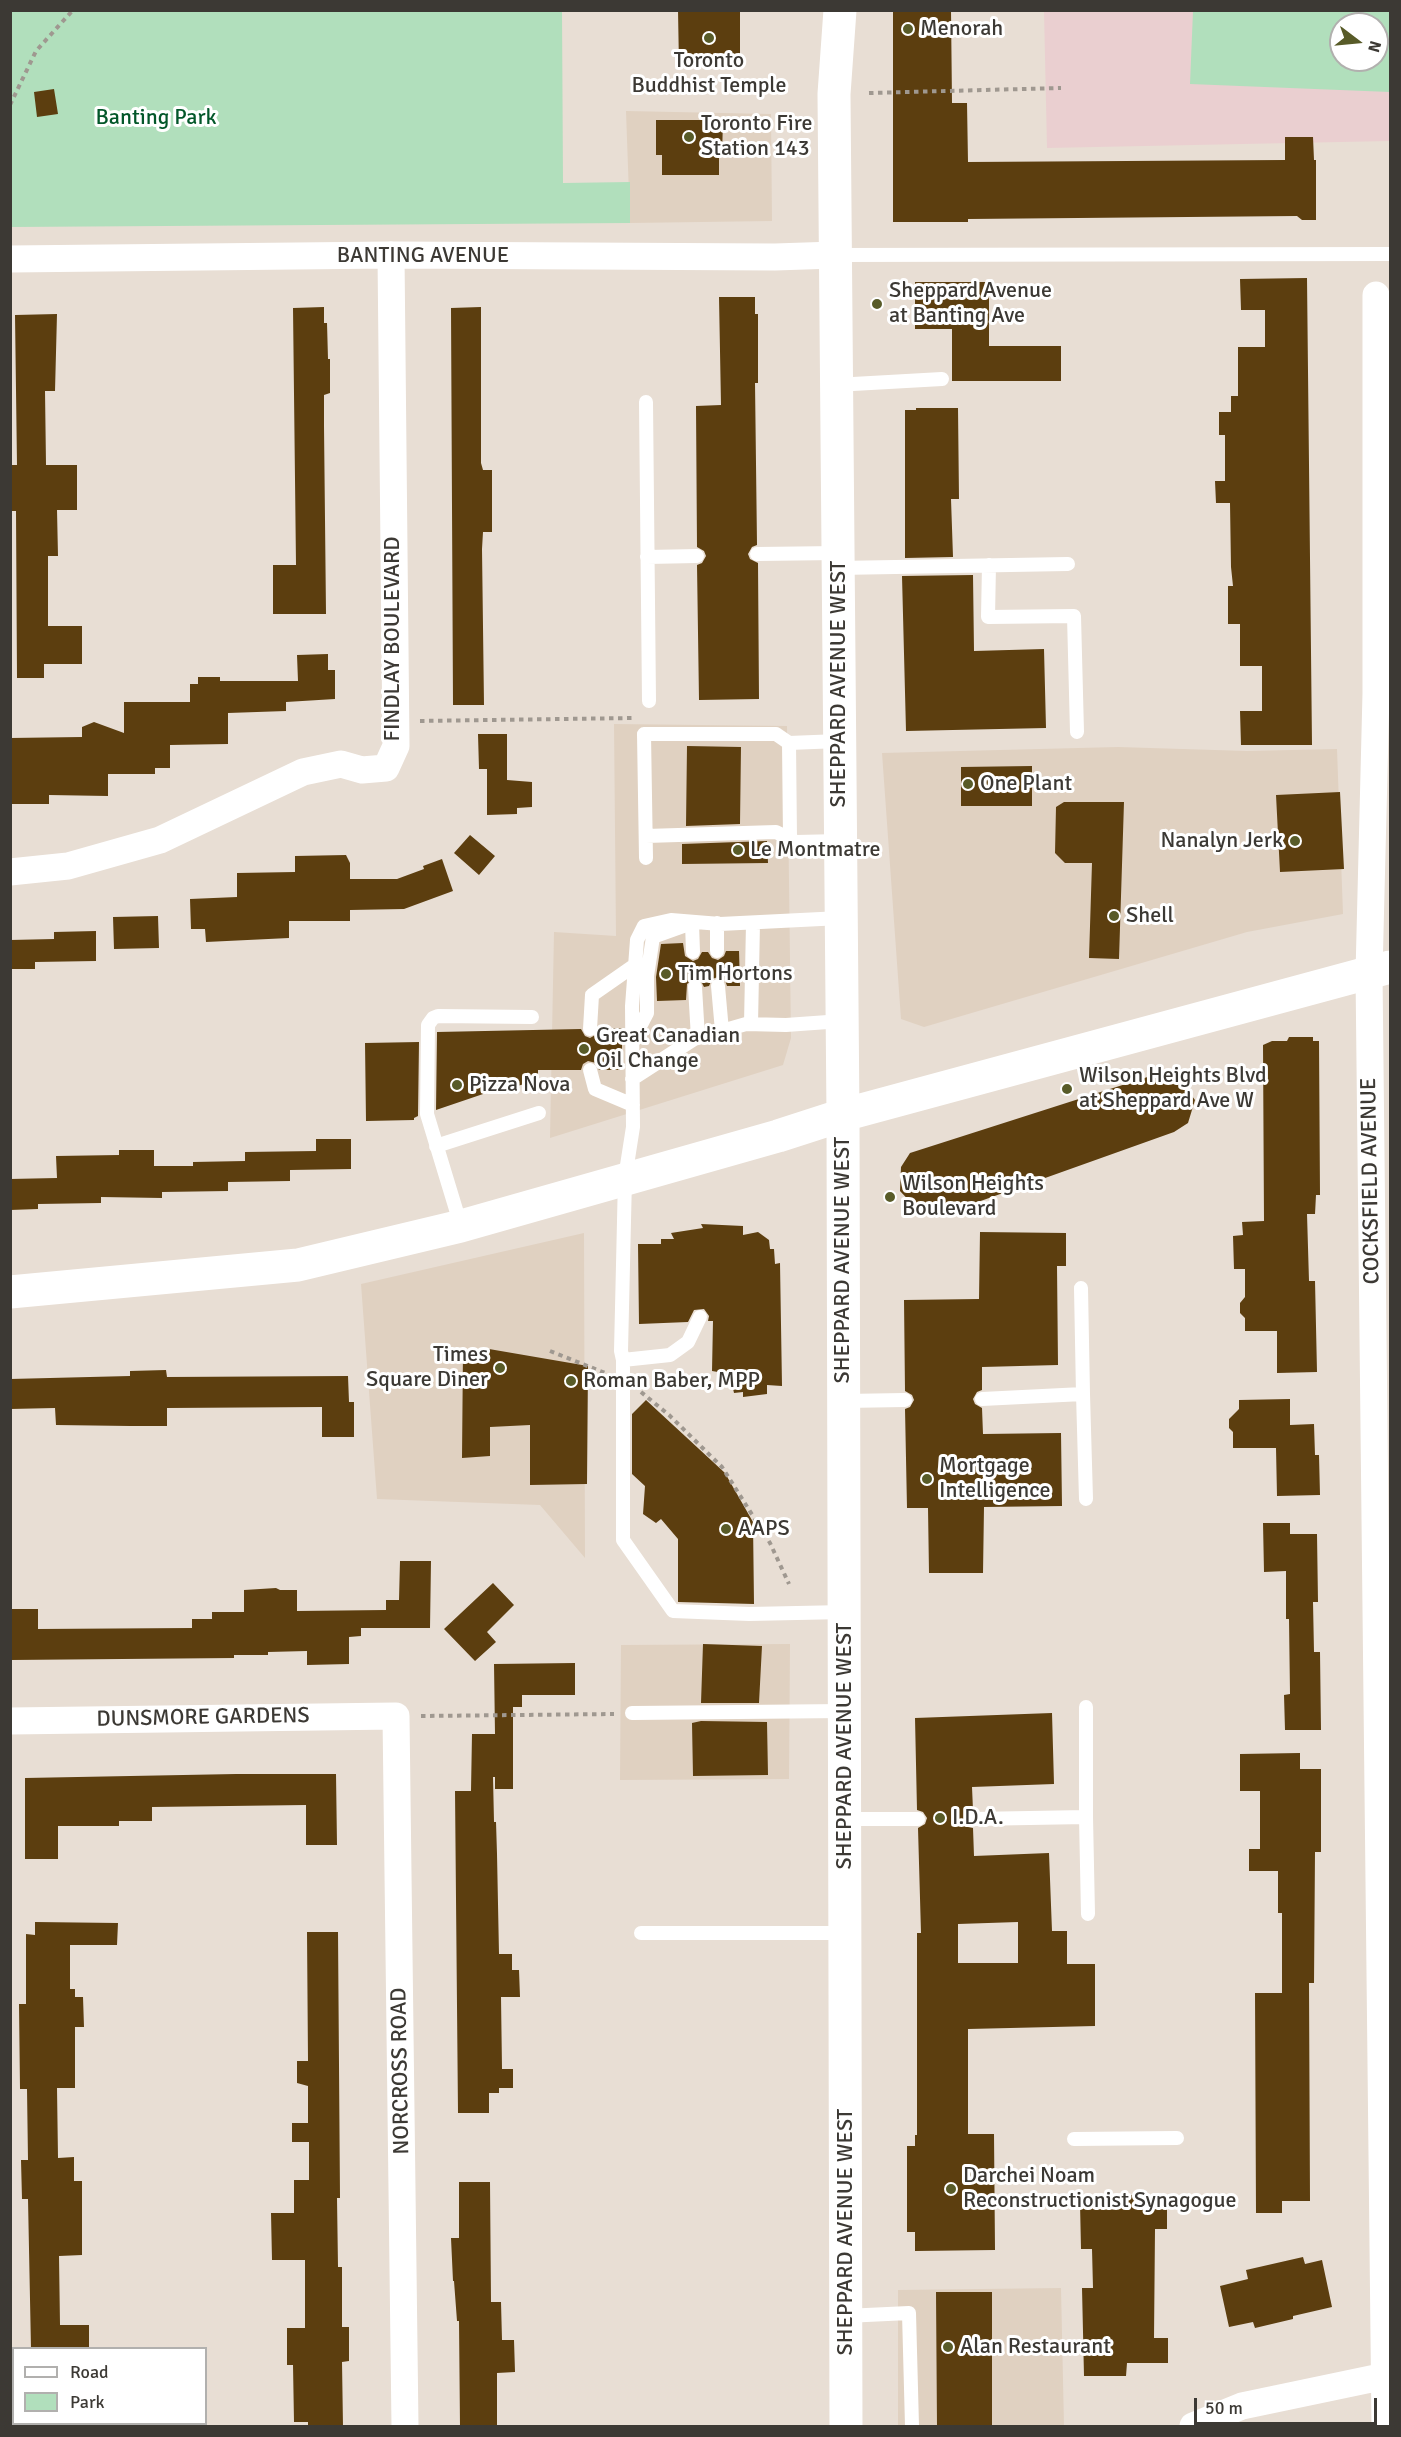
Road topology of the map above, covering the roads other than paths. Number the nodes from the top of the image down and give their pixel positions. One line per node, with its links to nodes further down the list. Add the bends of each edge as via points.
1 (819, 10): 3 (main road, SHEPPARD AVENUE WEST)
2 (840, 10): 3 (main road, SHEPPARD AVENUE WEST)
3 (834, 94): 6 (main road, SHEPPARD AVENUE WEST)
4 (1390, 254): 6 (lane)
5 (391, 255): 6 (street, BANTING AVENUE); 7 (street, BANTING AVENUE); 27 (street, FINDLAY BOULEVARD, via 396,746 386,768 362,770 341,764 303,772 160,840 68,866)
6 (835, 255): 10 (main road, SHEPPARD AVENUE WEST)
7 (10, 259)
8 (1376, 295): 18 (street, COCKSFIELD AVENUE)
9 (942, 379): 10 (lane)
10 (835, 385): 15 (main road, SHEPPARD AVENUE WEST)
11 (646, 402): 14 (lane)
12 (757, 554): 15 (lane)
13 (697, 556): 14 (lane)
14 (647, 557): 19 (lane)
15 (838, 560): 17 (lane); 21 (main road, SHEPPARD AVENUE WEST)
16 (1068, 564): 17 (lane)
17 (989, 565): 20 (lane, via 988,616 1074,616)
18 (1383, 693): 35 (street, COCKSFIELD AVENUE)
19 (649, 701)
20 (1077, 732)
21 (839, 741): 22 (lane); 25 (main road, SHEPPARD AVENUE WEST)
22 (789, 743): 23 (lane, via 776,734 644,734); 24 (lane)
23 (646, 836): 24 (lane, via 776,832); 26 (lane)
24 (790, 838): 25 (lane, via 796,842)
25 (840, 841): 28 (main road, SHEPPARD AVENUE WEST)
26 (646, 858)
27 (10, 872)
28 (841, 918): 31 (lane); 39 (main road, SHEPPARD AVENUE WEST)
29 (692, 923): 30 (lane); 33 (lane); 34 (lane, via 671,921 644,926 637,940); 44 (lane, via 653,937 647,1012)
30 (717, 923): 31 (lane); 32 (lane)
31 (753, 923): 40 (lane)
32 (717, 951)
33 (693, 952)
34 (635, 965): 41 (lane, via 592,995); 44 (lane)
35 (1380, 970): 49 (main road); 78 (street, COCKSFIELD AVENUE)
36 (718, 986): 42 (lane)
37 (695, 987): 43 (lane)
38 (532, 1017): 50 (lane, via 438,1016 430,1021 427,1114)
39 (842, 1021): 40 (lane); 49 (main road, SHEPPARD AVENUE WEST)
40 (751, 1024): 42 (lane)
41 (590, 1029)
42 (722, 1031): 43 (lane)
43 (698, 1038): 46 (lane)
44 (632, 1042): 46 (lane)
45 (590, 1070): 47 (lane, via 595,1089)
46 (632, 1078): 47 (lane)
47 (633, 1105): 51 (lane)
48 (539, 1113): 50 (lane)
49 (843, 1115): 51 (main road); 60 (main road, SHEPPARD AVENUE WEST)
50 (436, 1146): 52 (lane)
51 (625, 1178): 52 (main road); 56 (lane)
52 (460, 1226): 54 (main road, via 298,1265)
53 (1081, 1288): 57 (lane)
54 (10, 1292)
55 (700, 1317): 56 (lane, via 688,1342 670,1355)
56 (623, 1360): 62 (lane, via 623,1540 673,1611)
57 (1083, 1394): 58 (lane); 61 (lane)
58 (982, 1399)
59 (905, 1400): 60 (lane)
60 (844, 1401): 62 (main road, SHEPPARD AVENUE WEST)
61 (1086, 1499)
62 (845, 1612): 64 (main road, SHEPPARD AVENUE WEST)
63 (1086, 1707): 68 (lane)
64 (845, 1711): 65 (lane); 69 (main road, SHEPPARD AVENUE WEST)
65 (632, 1713)
66 (396, 1716): 67 (street, DUNSMORE GARDENS); 79 (street, NORCROSS ROAD)
67 (10, 1721)
68 (1086, 1817): 71 (lane); 72 (lane)
69 (846, 1819): 70 (lane); 74 (main road, SHEPPARD AVENUE WEST)
70 (918, 1819)
71 (973, 1819)
72 (1088, 1914)
73 (641, 1933): 74 (lane)
74 (846, 1933): 77 (main road, SHEPPARD AVENUE WEST)
75 (1177, 2138): 76 (lane)
76 (1074, 2139)
77 (845, 2316): 80 (main road, SHEPPARD AVENUE WEST); 81 (lane, via 909,2313)
78 (1388, 2376): 82 (street, via 1242,2406); 83 (street, COCKSFIELD AVENUE)
79 (405, 2427)
80 (846, 2427)
81 (912, 2427)
82 (1193, 2427)
83 (1385, 2427)

